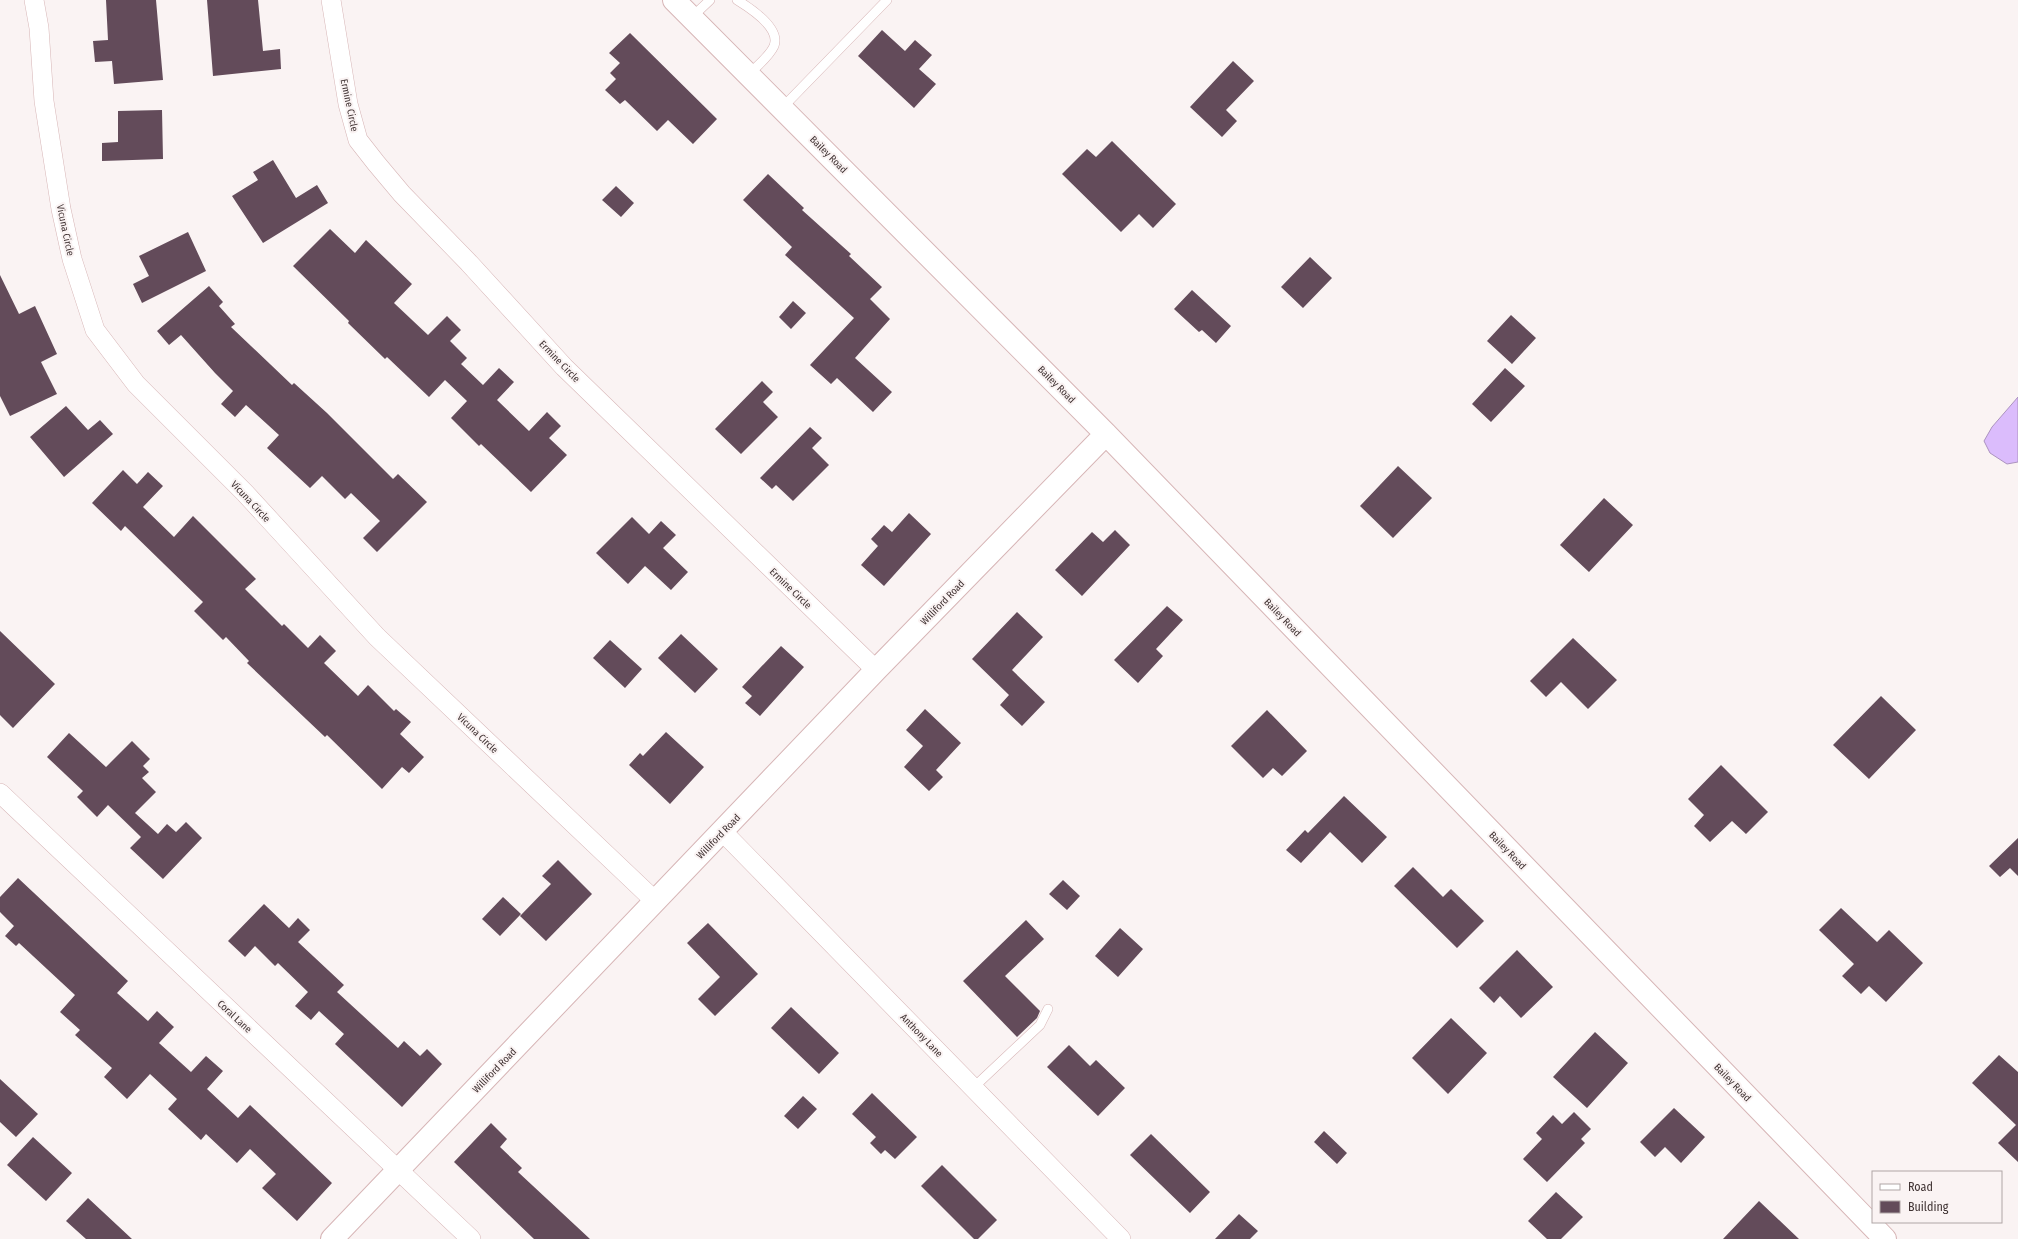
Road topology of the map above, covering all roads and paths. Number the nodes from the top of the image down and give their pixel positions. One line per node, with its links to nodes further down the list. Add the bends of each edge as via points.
1 (34, 0): 14 (street, Vicuna Circle, via 39,28 44,101 61,209 72,259 95,330 136,384 245,493 377,637)
2 (331, 0): 11 (street, Ermine Circle, via 348,104 358,140 376,164 564,367)
3 (674, 0): 7 (street, Bailey Road)
4 (710, 0): 7 (lane)
5 (737, 0): 8 (lane, via 758,15 775,35 774,45)
6 (887, 0): 9 (lane)
7 (691, 18): 8 (street, Bailey Road)
8 (749, 74): 9 (street, Bailey Road)
9 (782, 107): 10 (street, Bailey Road)
10 (1106, 434): 11 (street, Williford Road); 21 (street, Bailey Road)
11 (876, 670): 13 (street, Williford Road)
12 (0, 793): 17 (street, Coral Lane)
13 (722, 831): 14 (street, Williford Road); 16 (street, Anthony Lane)
14 (655, 901): 17 (street, Williford Road)
15 (1048, 1009): 16 (lane, via 1040,1026)
16 (973, 1088): 20 (street, Anthony Lane)
17 (398, 1170): 18 (street, Williford Road); 19 (street, Coral Lane)
18 (332, 1239)
19 (471, 1239)
20 (1121, 1239)
21 (1885, 1239)

